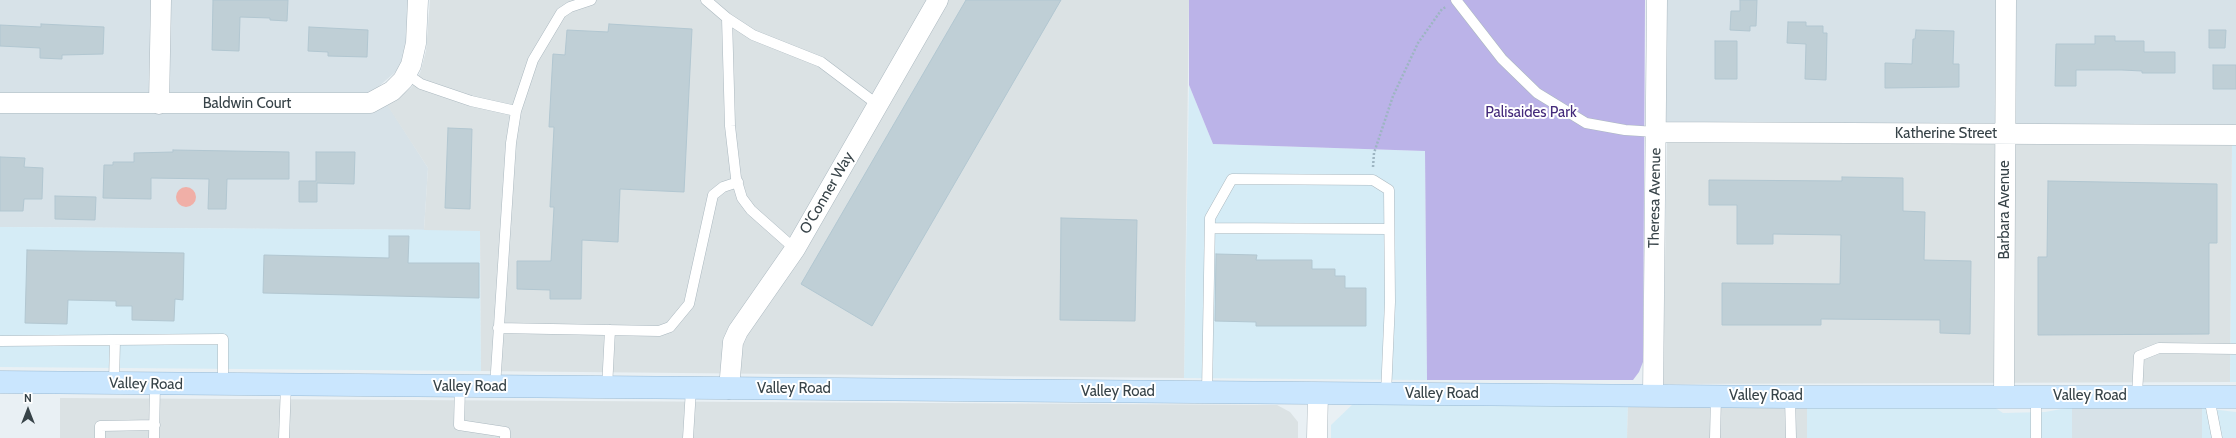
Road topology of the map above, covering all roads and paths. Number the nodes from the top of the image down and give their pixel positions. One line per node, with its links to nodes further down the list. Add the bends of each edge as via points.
1 (161, 0): 12 (street)
2 (418, 0): 10 (street, Baldwin Court, via 416,43 412,65)
3 (591, 0): 14 (lane, via 561,13 533,60)
4 (706, 0): 9 (lane)
5 (938, 0): 13 (street, O'Conner Way)
6 (1657, 0): 15 (street, Theresa Avenue)
7 (2006, 0): 16 (street, Barbara Avenue)
8 (1456, 1): 15 (lane, via 1502,59 1537,93 1586,123); 18 (path, via 1442,9 1432,21 1392,96 1374,153)
9 (727, 18): 13 (lane, via 753,35 821,62); 19 (lane, via 730,126)
10 (407, 74): 12 (street, Baldwin Court, via 392,91 370,103); 14 (lane, via 421,84 470,101)
11 (0, 103): 12 (street, Baldwin Court)
12 (159, 104)
13 (878, 105): 22 (street, O'Conner Way)
14 (516, 111): 23 (lane, via 511,143)
15 (1656, 132): 16 (street, Katherine Street); 41 (street, Theresa Avenue)
16 (2005, 134): 17 (street, Katherine Street); 43 (street, Barbara Avenue)
17 (2236, 135)
18 (1373, 180): 20 (lane, via 1232,179 1210,218); 21 (lane, via 1389,190)
19 (738, 182): 22 (lane, via 742,198 751,210); 24 (lane, via 723,187 713,195 689,304 670,327 659,331)
20 (1210, 228): 21 (lane); 38 (lane)
21 (1389, 229): 40 (lane, via 1390,302)
22 (794, 249): 37 (street, O'Conner Way, via 738,331 733,342)
23 (498, 328): 24 (lane); 34 (lane)
24 (610, 330): 35 (lane)
25 (115, 340): 26 (lane); 29 (lane); 31 (lane, via 223,339)
26 (0, 341)
27 (2236, 349): 45 (lane, via 2159,348 2139,356)
28 (0, 382): 29 (main road, Valley Road)
29 (114, 383): 30 (main road, Valley Road)
30 (155, 384): 31 (main road, Valley Road); 49 (lane)
31 (223, 384): 32 (main road, Valley Road)
32 (286, 385): 33 (main road, Valley Road); 52 (lane)
33 (460, 387): 34 (main road, Valley Road); 53 (lane, via 460,425 505,432)
34 (495, 387): 35 (main road, Valley Road)
35 (607, 388): 36 (main road, Valley Road)
36 (691, 389): 37 (main road, Valley Road); 54 (lane)
37 (729, 389): 38 (main road, Valley Road)
38 (1206, 392): 39 (main road, Valley Road)
39 (1318, 393): 40 (main road, Valley Road); 55 (street)
40 (1386, 394): 41 (main road, Valley Road)
41 (1653, 395): 42 (main road, Valley Road)
42 (1716, 396): 46 (main road, Valley Road); 56 (lane)
43 (2004, 396): 44 (main road, Valley Road); 46 (main road, Valley Road)
44 (2036, 396): 45 (main road, Valley Road); 58 (lane)
45 (2136, 396): 47 (main road, Valley Road)
46 (1790, 397): 57 (lane)
47 (2208, 397): 48 (main road, Valley Road); 59 (lane)
48 (2236, 397)
49 (154, 425): 50 (lane, via 100,426); 51 (lane)
50 (100, 438)
51 (154, 438)
52 (284, 438)
53 (505, 438)
54 (688, 438)
55 (1317, 438)
56 (1716, 438)
57 (1791, 438)
58 (2036, 438)
59 (2217, 438)

